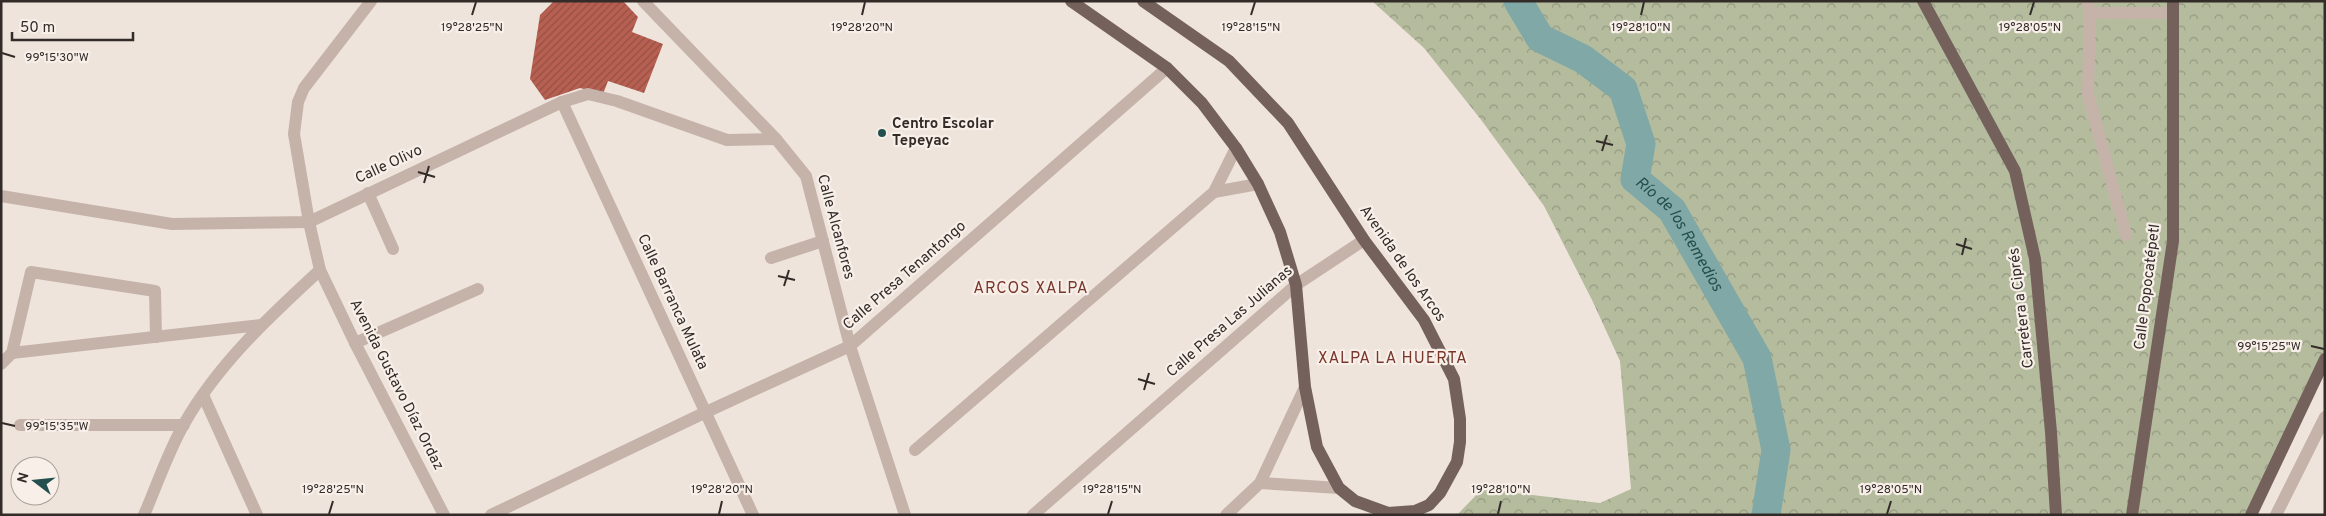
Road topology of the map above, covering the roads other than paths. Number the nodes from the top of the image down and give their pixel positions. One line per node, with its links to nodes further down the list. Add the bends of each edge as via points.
1 (371, 1): 16 (street, Avenida Gustavo Díaz Ordaz, via 304,88 298,102 294,134)
2 (643, 1): 10 (street, Calle Alcanfores)
3 (1071, 1): 8 (main road, Avenida de los Arcos)
4 (1143, 1): 18 (main road, Avenida de los Arcos, via 1229,61 1288,123)
5 (1924, 1): 49 (main road, Carretera a Ciprés, via 2015,171 2036,259)
6 (2088, 7): 7 (street); 17 (street, via 2088,94)
7 (2173, 7): 50 (main road, Calle Popocatépetl, via 2172,242)
8 (1167, 68): 11 (main road, Avenida de los Arcos, via 1202,103); 28 (street, Calle Presa Tenantongo)
9 (562, 102): 10 (street, Calle Olivo, via 588,94 727,140); 14 (street, Calle Olivo); 34 (street, Calle Barranca Mulata)
10 (776, 139): 19 (street, Calle Alcanfores, via 806,176)
11 (1236, 148): 12 (main road, Avenida de los Arcos); 13 (street)
12 (1258, 184): 13 (street); 23 (main road, Avenida de los Arcos, via 1280,232)
13 (1214, 192): 38 (street)
14 (368, 193): 16 (street, Calle Olivo); 20 (street)
15 (1, 196): 16 (street, Calle Olivo, via 172,224)
16 (309, 222): 22 (street, Avenida Gustavo Díaz Ordaz)
17 (2126, 236)
18 (1364, 240): 23 (street, Calle Presa Las Julianas); 40 (main road, Avenida de los Arcos, via 1424,320 1454,379 1460,442 1457,462 1440,492 1429,505 1415,511 1388,512 1371,508 1355,501)
19 (823, 241): 21 (street); 28 (street, Calle Alcanfores)
20 (393, 249)
21 (771, 258)
22 (320, 270): 25 (street); 27 (street, Avenida Gustavo Díaz Ordaz)
23 (1296, 285): 32 (main road, Avenida de los Arcos); 47 (street, Calle Presa Las Julianas)
24 (478, 289): 27 (street)
25 (261, 325): 26 (street); 33 (street)
26 (156, 337): 29 (street); 29 (street, via 155,291 32,272)
27 (355, 343): 43 (street, Avenida Gustavo Díaz Ordaz)
28 (850, 346): 34 (street, Calle Presa Tenantongo); 46 (street, Calle Alcanfores)
29 (12, 353): 31 (street)
30 (2325, 359): 51 (main road)
31 (1, 364)
32 (1305, 387): 39 (street); 40 (main road, Avenida de los Arcos, via 1317,447)
33 (203, 395): 37 (street); 42 (street)
34 (704, 413): 44 (street, Calle Presa Tenantongo); 45 (street, Calle Barranca Mulata)
35 (2325, 417): 52 (street)
36 (20, 425): 37 (street)
37 (184, 425): 41 (street)
38 (915, 450)
39 (1260, 483): 40 (street); 48 (street)
40 (1339, 488)
41 (144, 515)
42 (257, 515)
43 (444, 515)
44 (491, 515)
45 (753, 515)
46 (905, 515)
47 (1033, 515)
48 (1226, 515)
49 (2056, 515)
50 (2132, 515)
51 (2251, 515)
52 (2276, 515)

